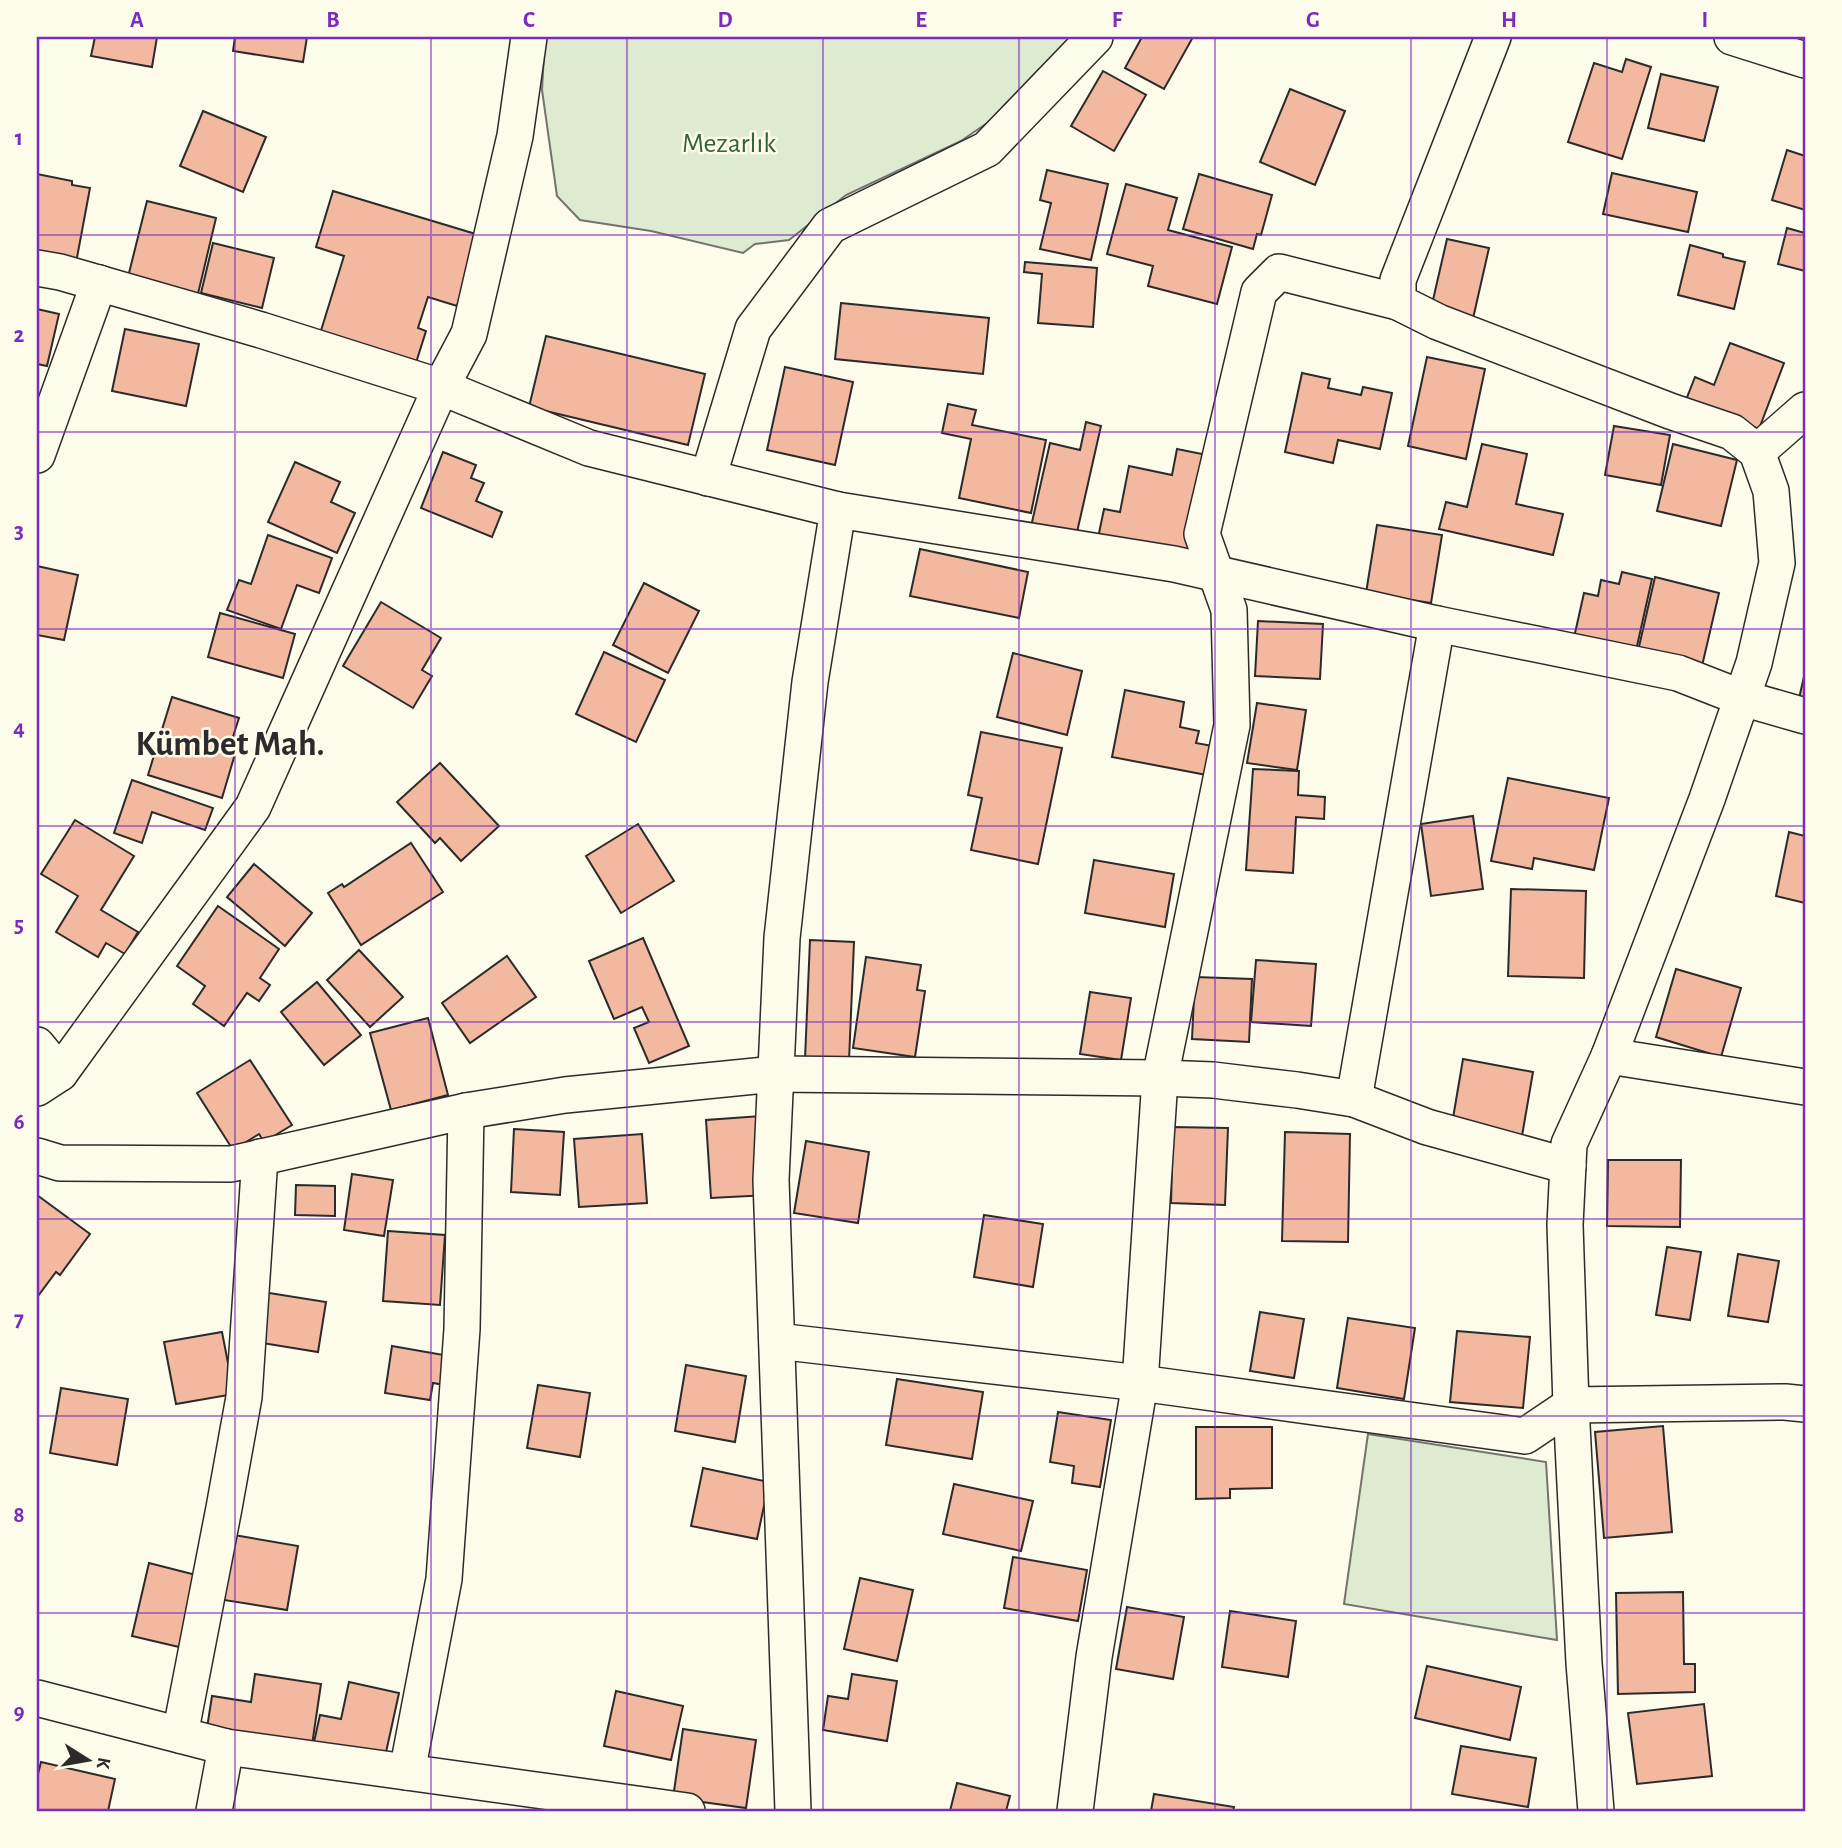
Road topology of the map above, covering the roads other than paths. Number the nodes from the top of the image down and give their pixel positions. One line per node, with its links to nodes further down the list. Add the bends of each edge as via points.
1 (529, 37): 9 (street, via 515,136 469,334)
2 (1094, 37): 13 (street, via 987,149 830,226 752,328)
3 (1493, 37): 8 (street, via 1398,281)
4 (1732, 37): 5 (street)
5 (1805, 60)
6 (37, 268): 7 (street)
7 (99, 283): 9 (street); 12 (street)
8 (1398, 302): 11 (street, via 1438,322 1732,432); 15 (street, via 1279,272 1259,292 1202,534)
9 (441, 387): 13 (street, via 589,448); 23 (street, via 253,807)
10 (1805, 410): 11 (street)
11 (1757, 452): 17 (street, via 1771,491 1777,563)
12 (37, 455)
13 (708, 478): 14 (street)
14 (838, 510): 15 (street); 21 (street, via 810,682 782,938)
15 (1216, 574): 16 (street); 22 (street, via 1229,610 1232,725)
16 (1437, 624): 17 (street, via 1678,673); 25 (street)
17 (1742, 698): 18 (street); 20 (street)
18 (1805, 716)
19 (37, 1045): 23 (street)
20 (1609, 1056): 24 (street); 29 (street, via 1569,1144)
21 (776, 1074): 22 (street); 26 (street, via 565,1095); 30 (street, via 771,1180)
22 (1160, 1078): 25 (street); 31 (street)
23 (48, 1080)
24 (1805, 1087)
25 (1354, 1098): 29 (street, via 1427,1127)
26 (466, 1111): 28 (street); 37 (street, via 463,1329 444,1579)
27 (37, 1156): 28 (street, via 60,1163 231,1164)
28 (260, 1157): 35 (street, via 244,1397)
29 (1568, 1166): 33 (street, via 1564,1225)
30 (777, 1342): 31 (street); 40 (street)
31 (1140, 1383): 33 (street, via 1525,1436); 41 (street, via 1094,1657)
32 (1805, 1404): 33 (street)
33 (1571, 1405): 42 (street)
34 (37, 1698): 35 (street)
35 (180, 1735): 36 (street)
36 (226, 1746): 37 (street); 38 (street)
37 (407, 1772): 39 (street)
38 (215, 1811)
39 (687, 1811)
40 (793, 1811)
41 (1075, 1811)
42 (1596, 1811)

